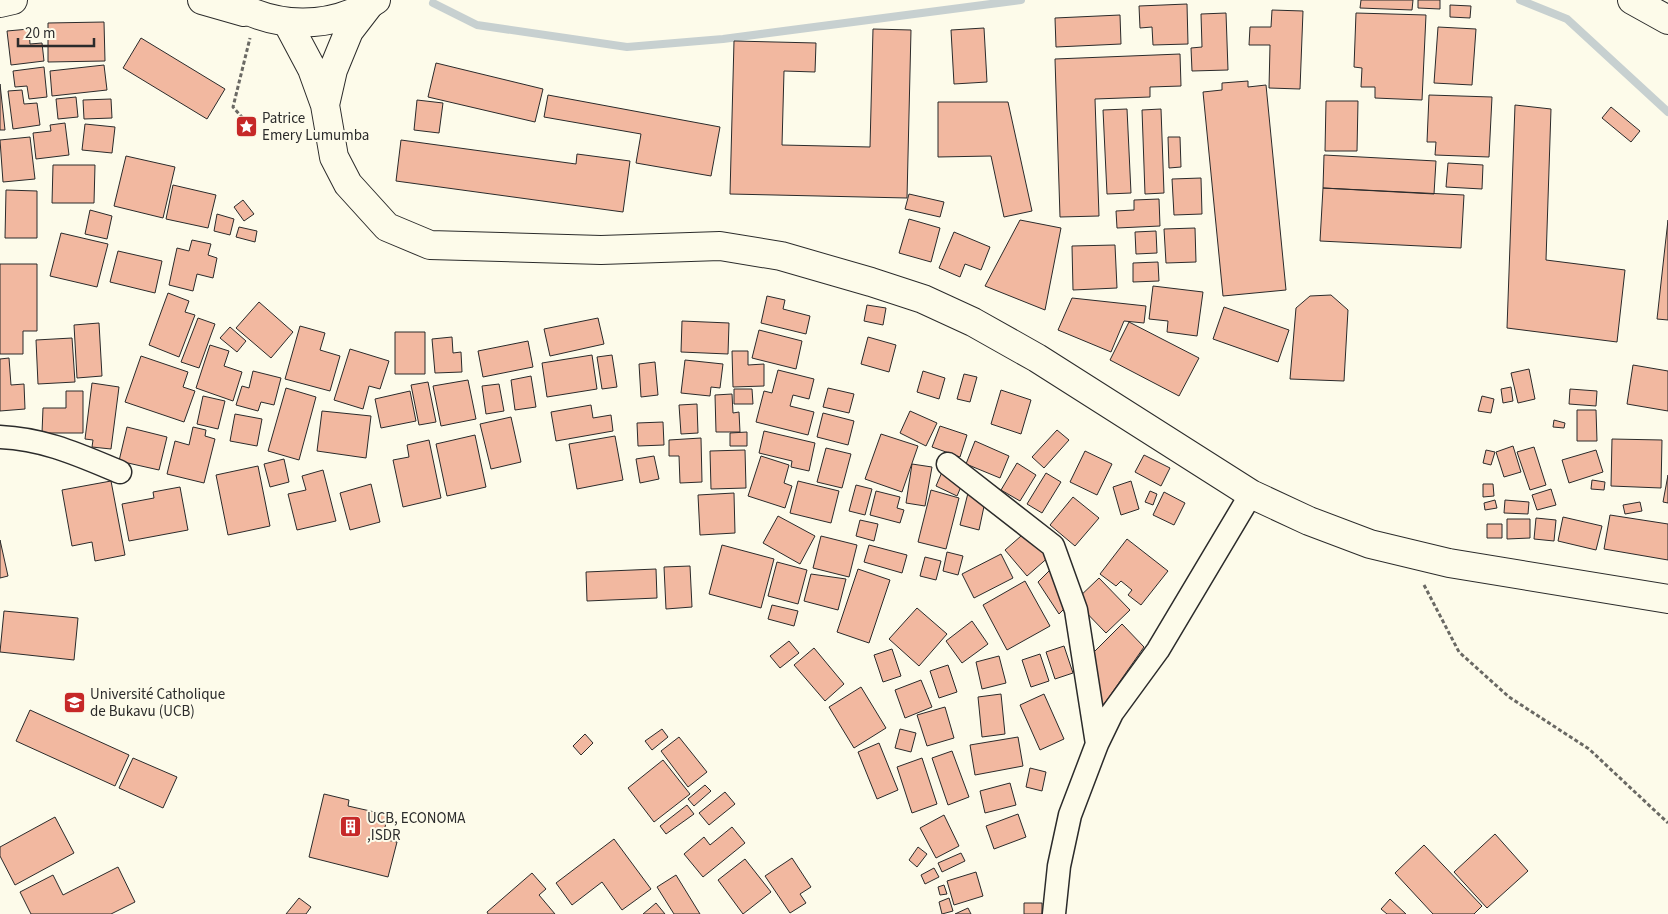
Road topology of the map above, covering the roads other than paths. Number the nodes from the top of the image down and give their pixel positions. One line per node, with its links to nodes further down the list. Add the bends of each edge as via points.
1 (13, 0): 6 (main road)
2 (202, 0): 7 (main road)
3 (228, 0): 7 (main road)
4 (1632, 0): 8 (main road)
5 (372, 2): 9 (main road, via 351,14 319,22); 10 (main road, via 350,31 333,70)
6 (0, 3)
7 (255, 15): 9 (main road)
8 (1668, 20)
9 (287, 22): 10 (main road, via 312,69)
10 (325, 105): 14 (main road, via 334,157 348,184 387,227 430,245 601,250 720,246 781,256 872,282 923,299 973,322 1036,358)
11 (0, 437): 13 (street, via 27,438 74,452)
12 (948, 464): 16 (street, via 1053,546 1076,610)
13 (120, 472)
14 (1251, 494): 15 (main road, via 1370,544 1449,563); 16 (street, via 1158,650 1112,713)
15 (1668, 598)
16 (1097, 744): 17 (street, via 1070,815 1058,866)
17 (1054, 914)

